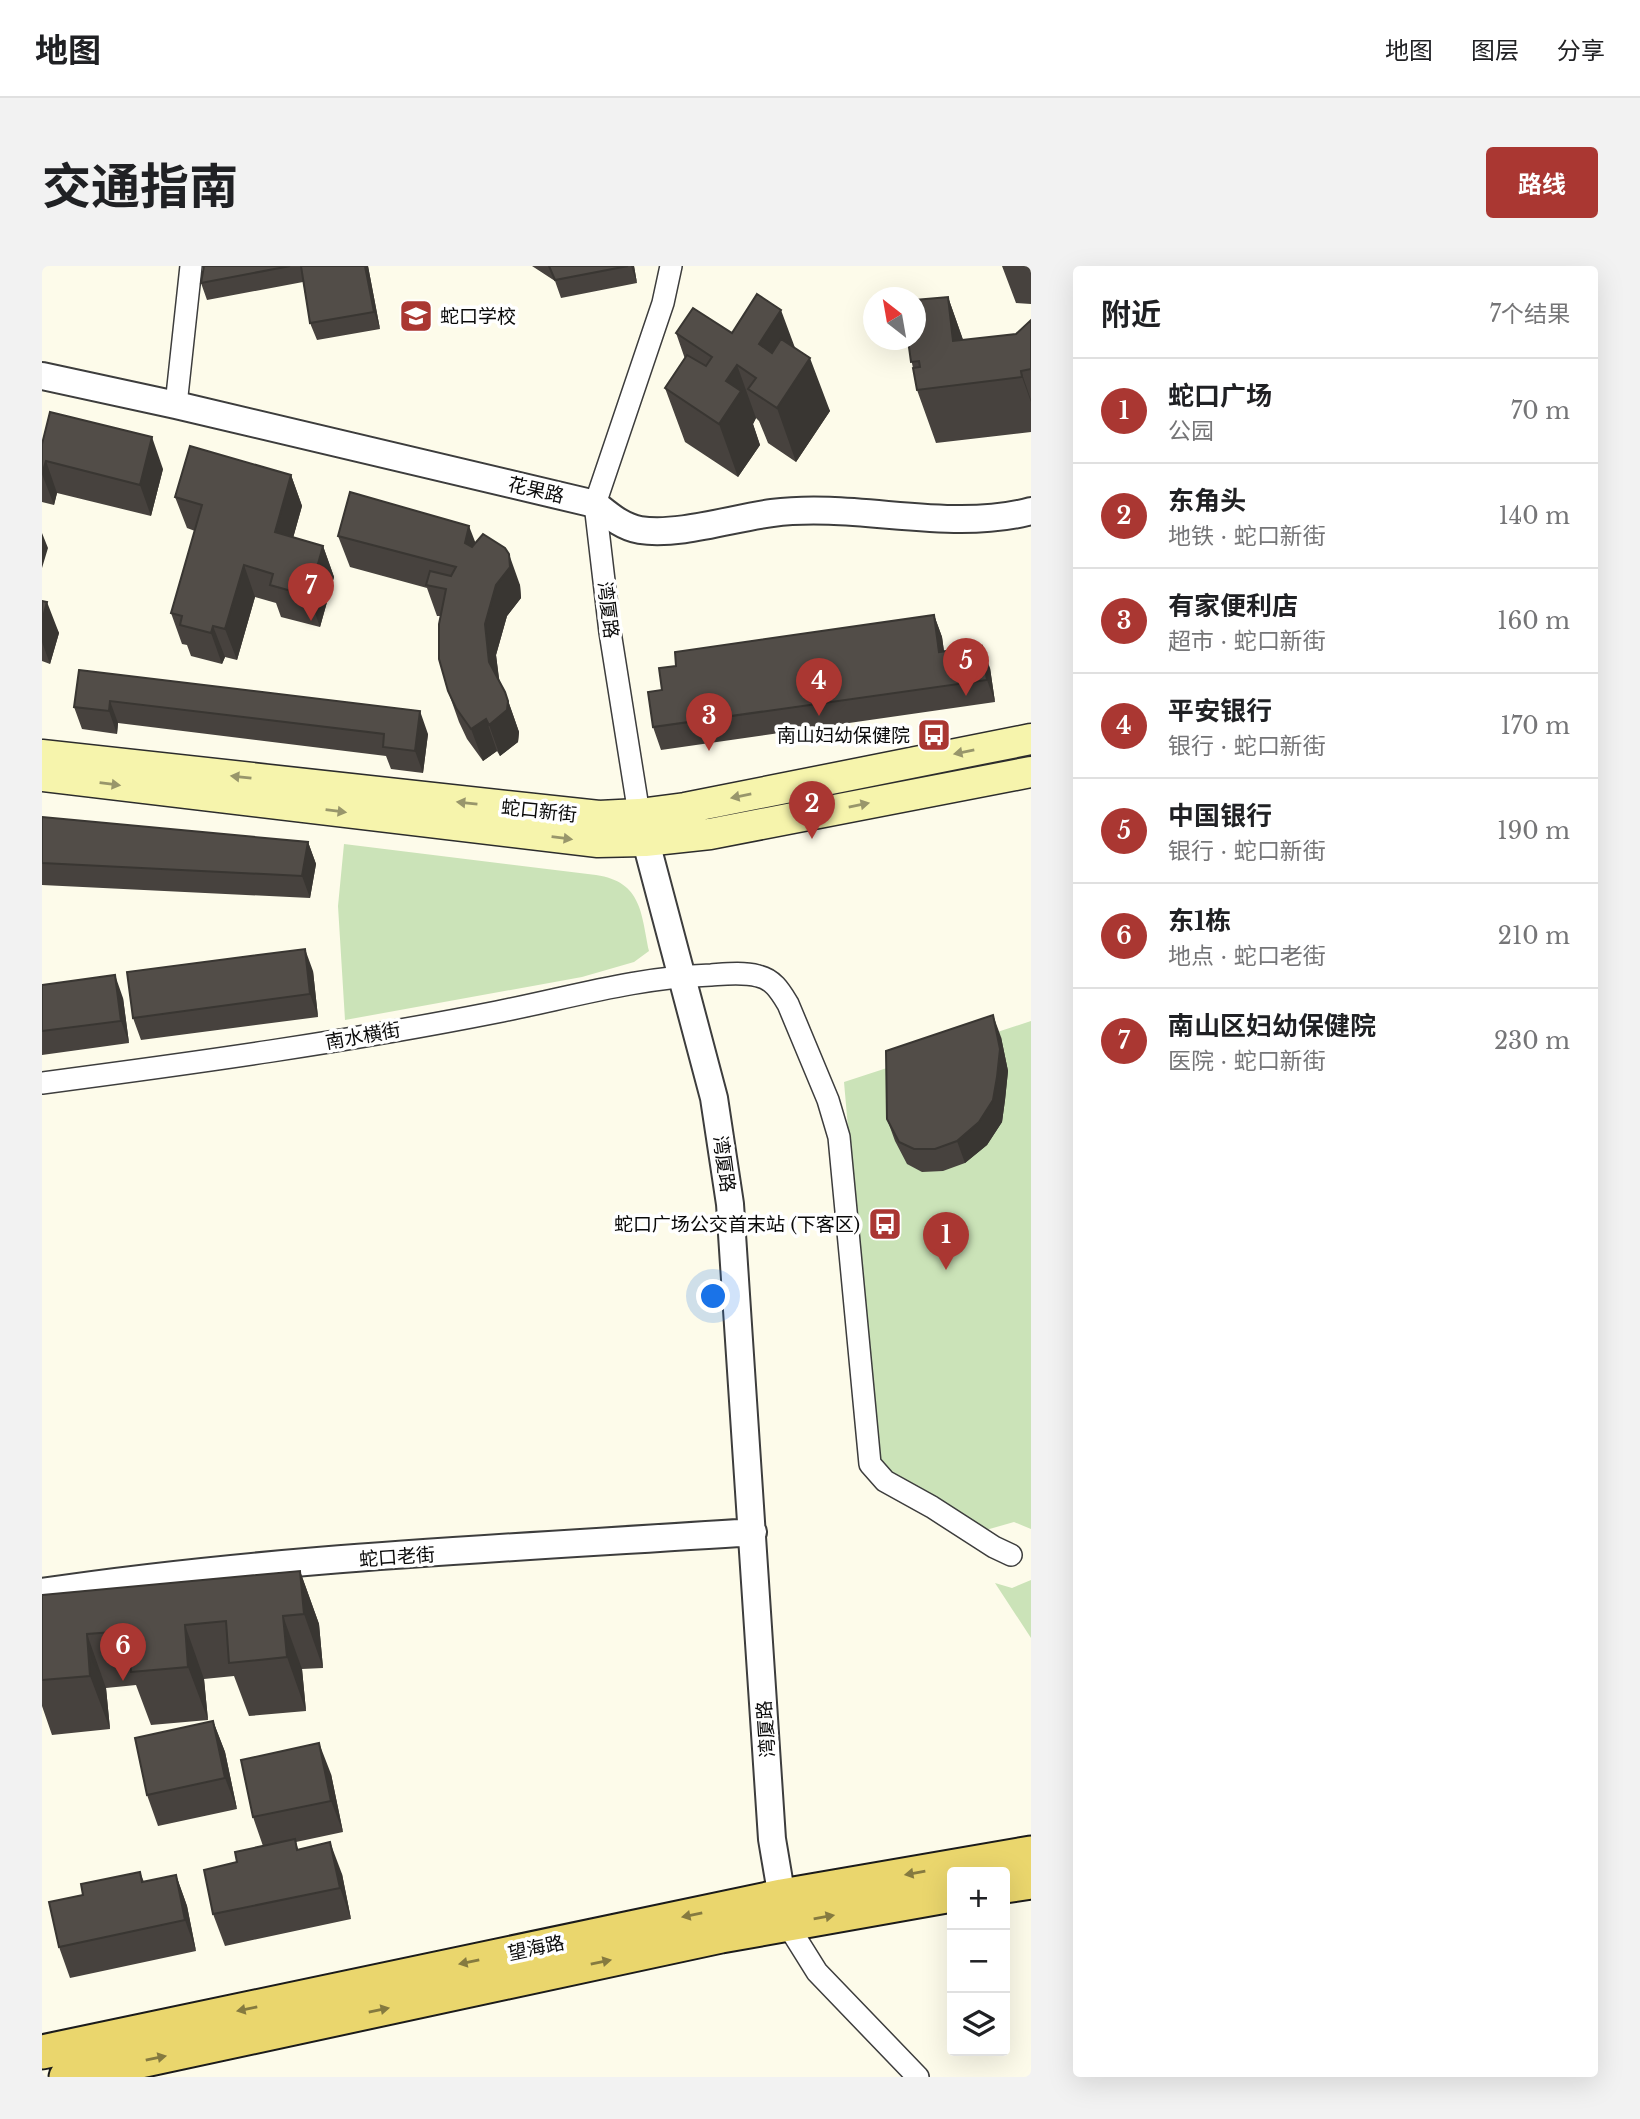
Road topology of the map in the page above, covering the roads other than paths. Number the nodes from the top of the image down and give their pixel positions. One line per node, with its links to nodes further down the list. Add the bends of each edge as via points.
1 (191, 266): 4 (street)
2 (671, 266): 5 (street, 湾厦路, via 663,303)
3 (42, 376): 4 (street, 花果路)
4 (176, 405): 5 (street, 花果路)
5 (595, 504): 6 (street, 花果路, via 620,523 661,531 785,512 989,519); 11 (street, 湾厦路, via 610,632)
6 (1031, 511)
7 (1031, 739): 11 (main road, 蛇口新街, one-way to 11, via 685,808)
8 (42, 755): 11 (main road, 蛇口新街, one-way to 8, via 581,816)
9 (1031, 772): 11 (main road, 蛇口新街, one-way to 9, via 710,834)
10 (42, 776): 11 (main road, 蛇口新街, one-way to 11, via 580,840)
11 (642, 828): 12 (street, 湾厦路)
12 (682, 976): 13 (street, 南水横街, via 355,1037); 14 (street, 湾厦路, via 714,1098 730,1204); 15 (street, 南水横街, via 757,975 770,980 784,997 839,1137 870,1464 885,1481)
13 (42, 1083)
14 (753, 1532): 16 (street, 蛇口老街, via 148,1576); 21 (street, 湾厦路, via 772,1839)
15 (1011, 1555)
16 (42, 1592)
17 (1031, 1853): 21 (main road, 望海路, one-way to 21)
18 (1031, 1882): 19 (main road)
19 (1010, 1885)
20 (947, 1895): 21 (main road, 望海路, one-way to 20)
21 (784, 1910): 22 (main road, 望海路, one-way to 22); 23 (main road, 望海路, one-way to 21); 24 (street, 湾厦路, via 817,1972)
22 (42, 2053)
23 (66, 2077)
24 (918, 2077)

